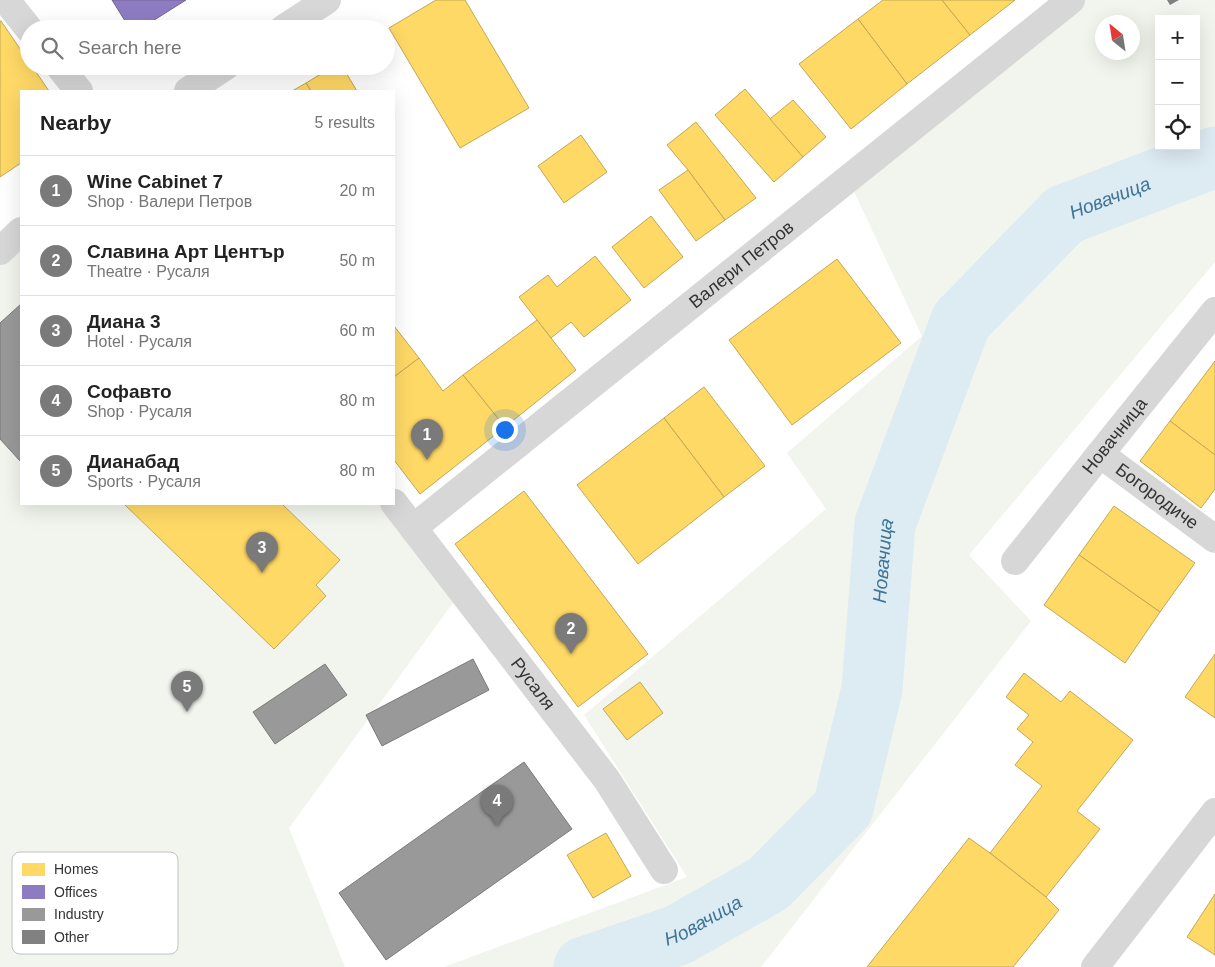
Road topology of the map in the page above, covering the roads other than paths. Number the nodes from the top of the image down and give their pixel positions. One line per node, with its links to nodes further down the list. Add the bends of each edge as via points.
1 (6, 0): 4 (street)
2 (327, 0): 5 (street)
3 (1071, 0): 15 (street, Валери Петров)
4 (22, 20)
5 (297, 20)
6 (66, 75): 8 (street)
7 (212, 75): 9 (street)
8 (78, 90)
9 (190, 90)
10 (20, 232): 11 (street)
11 (0, 251)
12 (1215, 311): 13 (street, Новачница)
13 (1100, 454): 16 (street, Богородиче); 17 (street, Новачница)
14 (395, 504): 15 (street, Русаля)
15 (413, 528): 19 (street, Русаля, via 607,780)
16 (1215, 539)
17 (1015, 561)
18 (1215, 812): 20 (street)
19 (664, 870)
20 (1095, 967)

